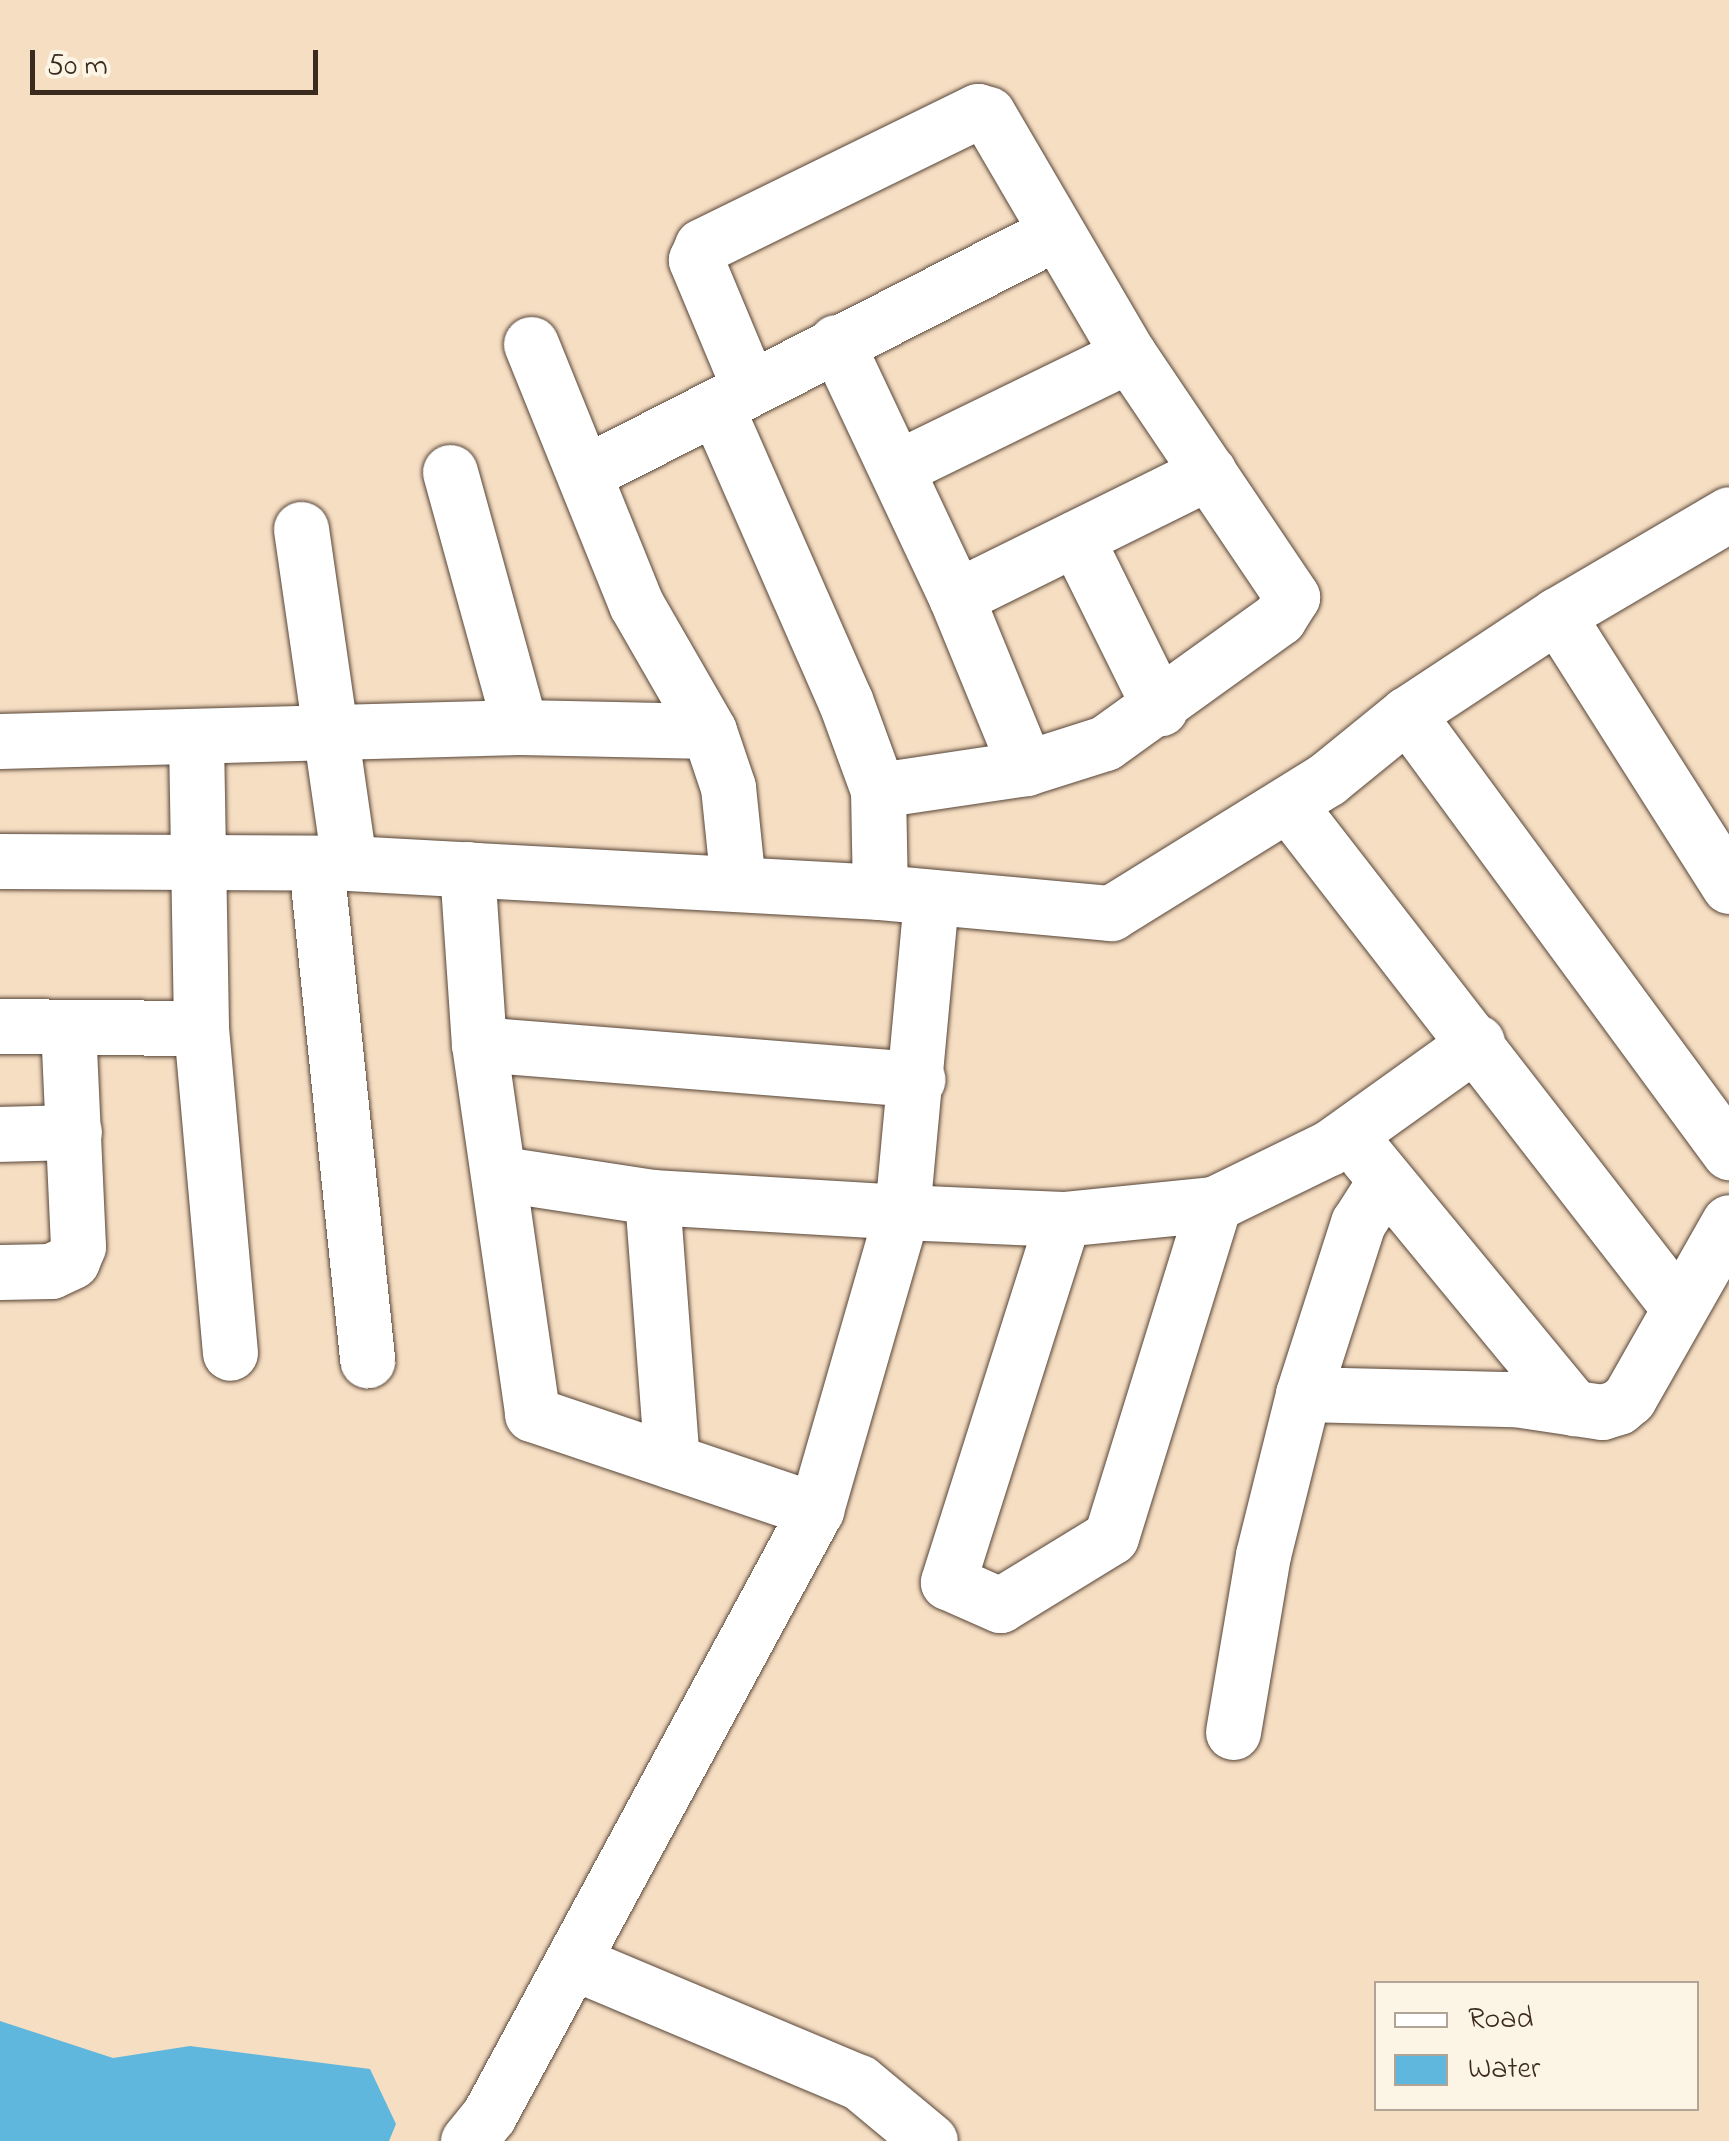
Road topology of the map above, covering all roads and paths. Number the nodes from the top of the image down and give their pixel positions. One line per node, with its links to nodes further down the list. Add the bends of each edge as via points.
1 (1054, 233): 2 (street); 4 (street); 5 (street, via 988,114 978,112 702,246 696,260)
2 (836, 342): 5 (street); 6 (street)
3 (531, 344): 9 (street)
4 (1129, 355): 6 (street); 8 (street)
5 (733, 398): 9 (street); 23 (street)
6 (897, 468): 13 (street)
7 (450, 472): 17 (street)
8 (1209, 472): 12 (street); 15 (street, via 1292,597 1279,618)
9 (585, 473): 19 (street, via 636,604)
10 (1729, 514): 14 (street)
11 (301, 529): 18 (street)
12 (1076, 538): 13 (street); 15 (street)
13 (956, 597): 22 (street)
14 (1558, 616): 16 (street); 30 (street)
15 (1160, 708): 22 (street, via 1105,744)
16 (1407, 714): 24 (street); 41 (street)
17 (520, 727): 18 (street); 19 (street)
18 (326, 730): 20 (street); 26 (street)
19 (709, 731): 29 (street, via 728,787)
20 (196, 739): 21 (street); 27 (street)
21 (0, 741)
22 (1026, 768): 23 (street)
23 (878, 790): 31 (street)
24 (1288, 804): 31 (street, via 1111,913); 35 (street)
25 (0, 862): 27 (street)
26 (333, 863): 27 (street); 28 (street); 52 (street)
27 (199, 866): 34 (street)
28 (467, 868): 29 (street); 36 (street)
29 (738, 883): 31 (street)
30 (1729, 886)
31 (906, 896): 37 (street)
32 (0, 1026): 33 (street)
33 (68, 1028): 34 (street); 38 (street)
34 (200, 1028): 51 (street)
35 (1477, 1042): 39 (street); 50 (street)
36 (479, 1044): 37 (street); 42 (street)
37 (918, 1079): 46 (street)
38 (74, 1132): 40 (street); 49 (street, via 78,1246 72,1261 51,1271)
39 (1349, 1133): 43 (street); 45 (street)
40 (0, 1134)
41 (1729, 1152)
42 (502, 1174): 44 (street); 55 (street, via 532,1414)
43 (1385, 1182): 53 (street, via 1358,1223); 54 (street)
44 (652, 1197): 46 (street); 55 (street)
45 (1214, 1204): 47 (street); 47 (street, via 1111,1537 1000,1605 948,1582)
46 (902, 1212): 47 (street); 56 (street)
47 (1063, 1219)
48 (1729, 1222): 50 (street)
49 (0, 1272)
50 (1679, 1308): 54 (street, via 1629,1398 1602,1412)
51 (230, 1353)
52 (367, 1360)
53 (1304, 1394): 54 (street, via 1515,1399); 57 (street, via 1263,1555)
54 (1574, 1408)
55 (672, 1461): 56 (street)
56 (816, 1510): 58 (street)
57 (1234, 1732)
58 (573, 1962): 59 (street, via 490,2115); 60 (street, via 859,2082)
59 (468, 2141)
60 (930, 2141)

